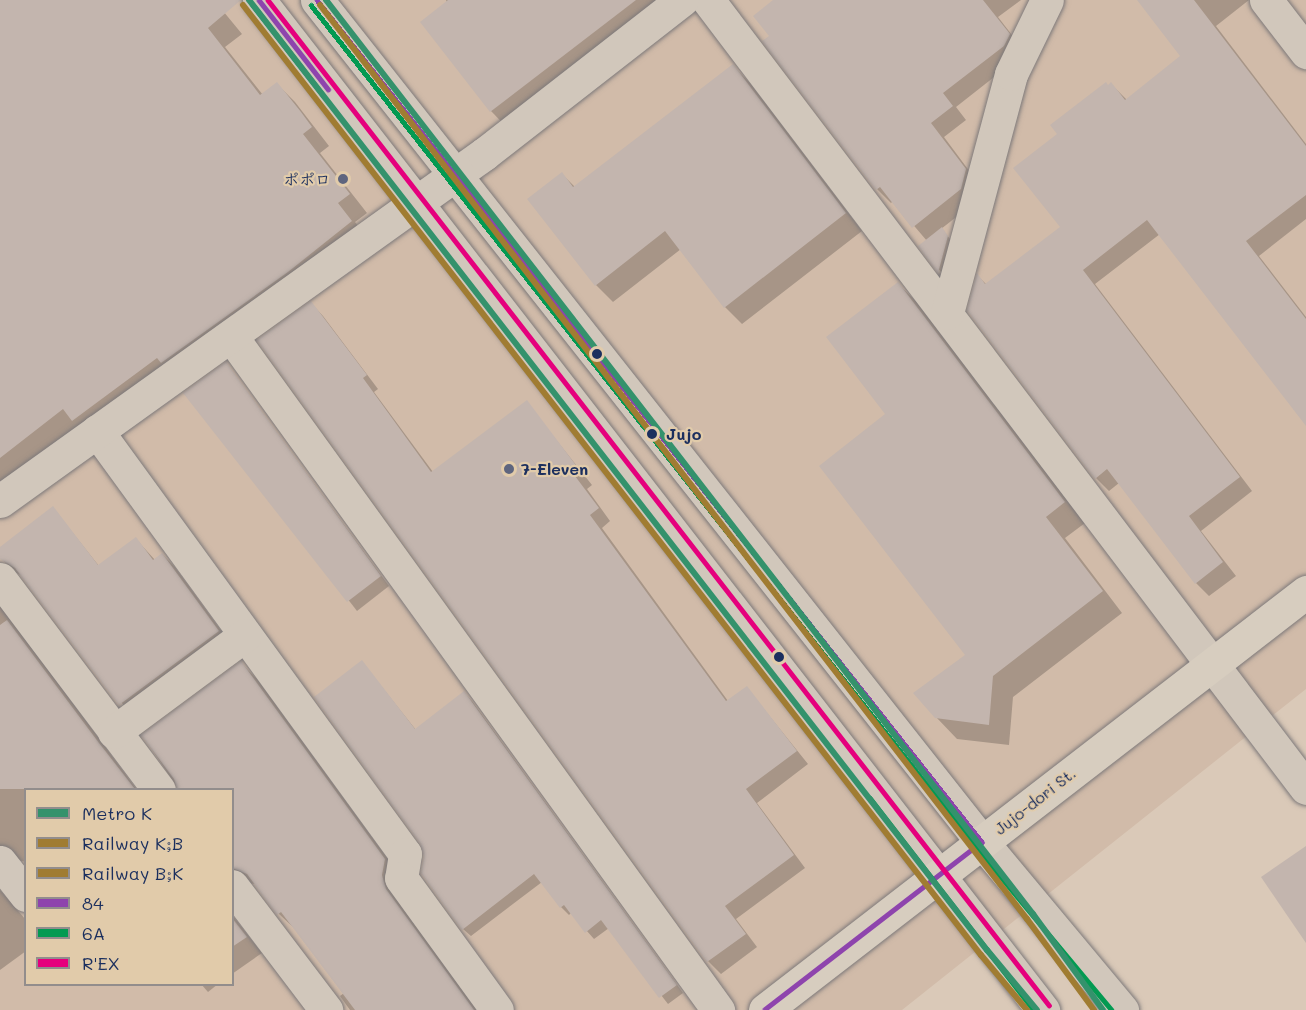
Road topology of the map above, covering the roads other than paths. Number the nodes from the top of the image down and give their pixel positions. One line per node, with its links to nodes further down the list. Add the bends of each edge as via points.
1 (259, 0): 9 (street)
2 (317, 0): 8 (street)
3 (682, 0): 8 (street)
4 (708, 0): 10 (street)
5 (1047, 0): 10 (street, via 1011,74)
6 (1266, 0): 7 (street)
7 (1306, 52)
8 (454, 176): 9 (street); 21 (street)
9 (416, 203): 11 (street); 23 (street)
10 (947, 313): 17 (street)
11 (231, 336): 12 (street); 28 (street)
12 (97, 431): 13 (street); 16 (street)
13 (0, 501)
14 (0, 579): 18 (street)
15 (1306, 592): 17 (main road, Jujo-dori St.)
16 (245, 635): 18 (street); 27 (street, via 405,854 401,878)
17 (1213, 664): 20 (street); 21 (main road, Jujo-dori St.)
18 (114, 732): 19 (street)
19 (158, 788)
20 (1306, 788)
21 (982, 842): 23 (main road, Jujo-dori St.); 31 (street)
22 (0, 862): 25 (street)
23 (940, 875): 29 (main road, Jujo-dori St.); 30 (street)
24 (234, 889): 26 (street)
25 (24, 892)
26 (326, 1010)
27 (497, 1010)
28 (718, 1010)
29 (765, 1010)
30 (1043, 1010)
31 (1122, 1010)

